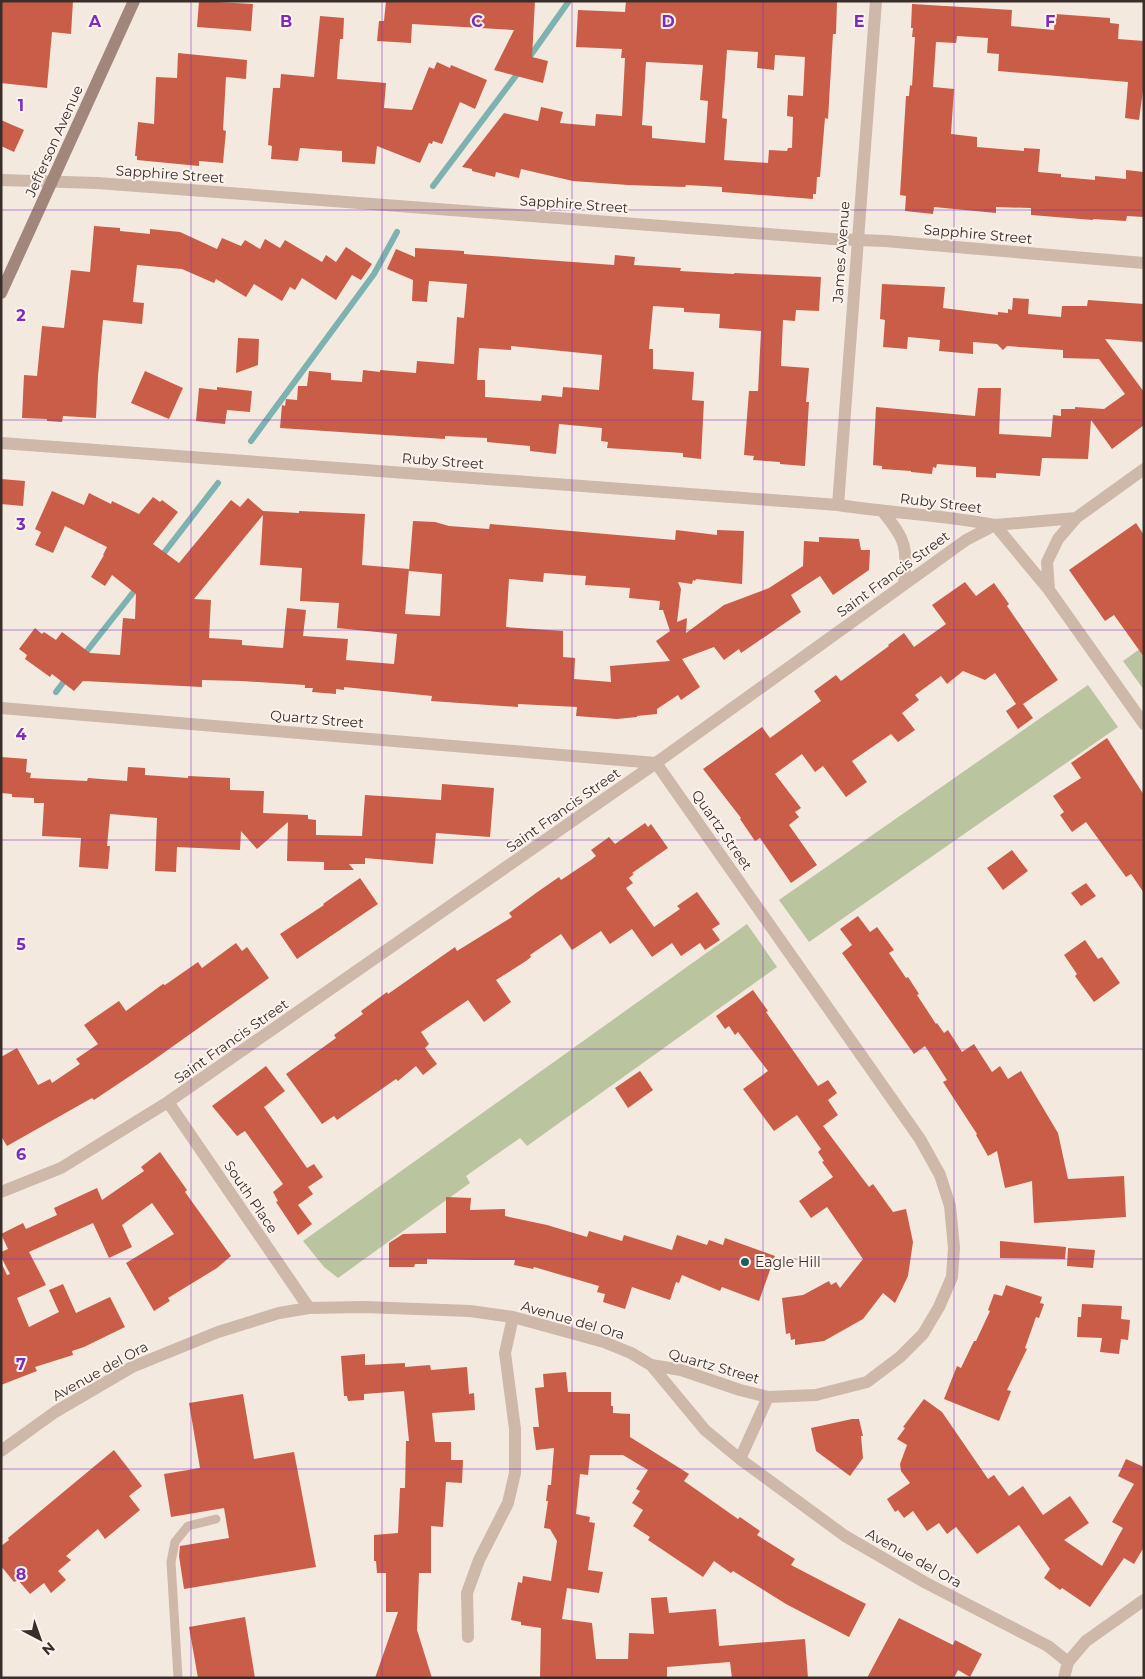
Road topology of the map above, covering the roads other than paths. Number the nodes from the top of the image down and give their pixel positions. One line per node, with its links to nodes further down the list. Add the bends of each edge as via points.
1 (134, 1): 4 (main road, Jefferson Avenue)
2 (876, 1): 5 (street, James Avenue)
3 (1, 180): 4 (street, Sapphire Street)
4 (52, 181): 5 (street, Sapphire Street); 7 (main road, Jefferson Avenue)
5 (857, 240): 6 (street, Sapphire Street); 10 (street, James Avenue)
6 (1144, 263)
7 (1, 293)
8 (1, 443): 10 (street, Ruby Street)
9 (1144, 469): 12 (street)
10 (838, 505): 11 (street, Ruby Street)
11 (883, 512): 13 (street, Ruby Street, via 958,518); 14 (street, Ruby Street, via 904,542)
12 (1076, 518): 13 (street, Saint Francis Street); 15 (street, via 1058,539 1047,562)
13 (995, 525): 14 (street, Saint Francis Street, via 966,540); 15 (street)
14 (904, 584): 18 (street, Saint Francis Street)
15 (1049, 590): 17 (street)
16 (1, 708): 18 (street, Quartz Street)
17 (1144, 724)
18 (656, 763): 19 (street, Saint Francis Street); 24 (street, Quartz Street, via 920,1139 940,1175 950,1206 954,1248 952,1276 940,1307 923,1334 867,1382 816,1395)
19 (168, 1102): 20 (street, Saint Francis Street, via 61,1168); 21 (street, South Place)
20 (1, 1192)
21 (309, 1308): 22 (street, Avenue del Ora, via 470,1310); 25 (street, Avenue del Ora, via 218,1332 132,1367 54,1412)
22 (513, 1317): 23 (street, Avenue del Ora, via 604,1342); 29 (street, via 505,1353 515,1429 515,1473 508,1503 479,1560 467,1593)
23 (651, 1365): 24 (street, Quartz Street, via 681,1370); 26 (street, Avenue del Ora, via 705,1430)
24 (768, 1397): 26 (street, Quartz Street)
25 (1, 1451)
26 (740, 1459): 30 (street, Avenue del Ora, via 845,1536 926,1583 1048,1646)
27 (216, 1519): 31 (lane, via 188,1526 175,1542 171,1562)
28 (1144, 1600): 30 (street, via 1086,1641)
29 (468, 1637)
30 (1068, 1662): 32 (street)
31 (178, 1678)
32 (1064, 1678)

